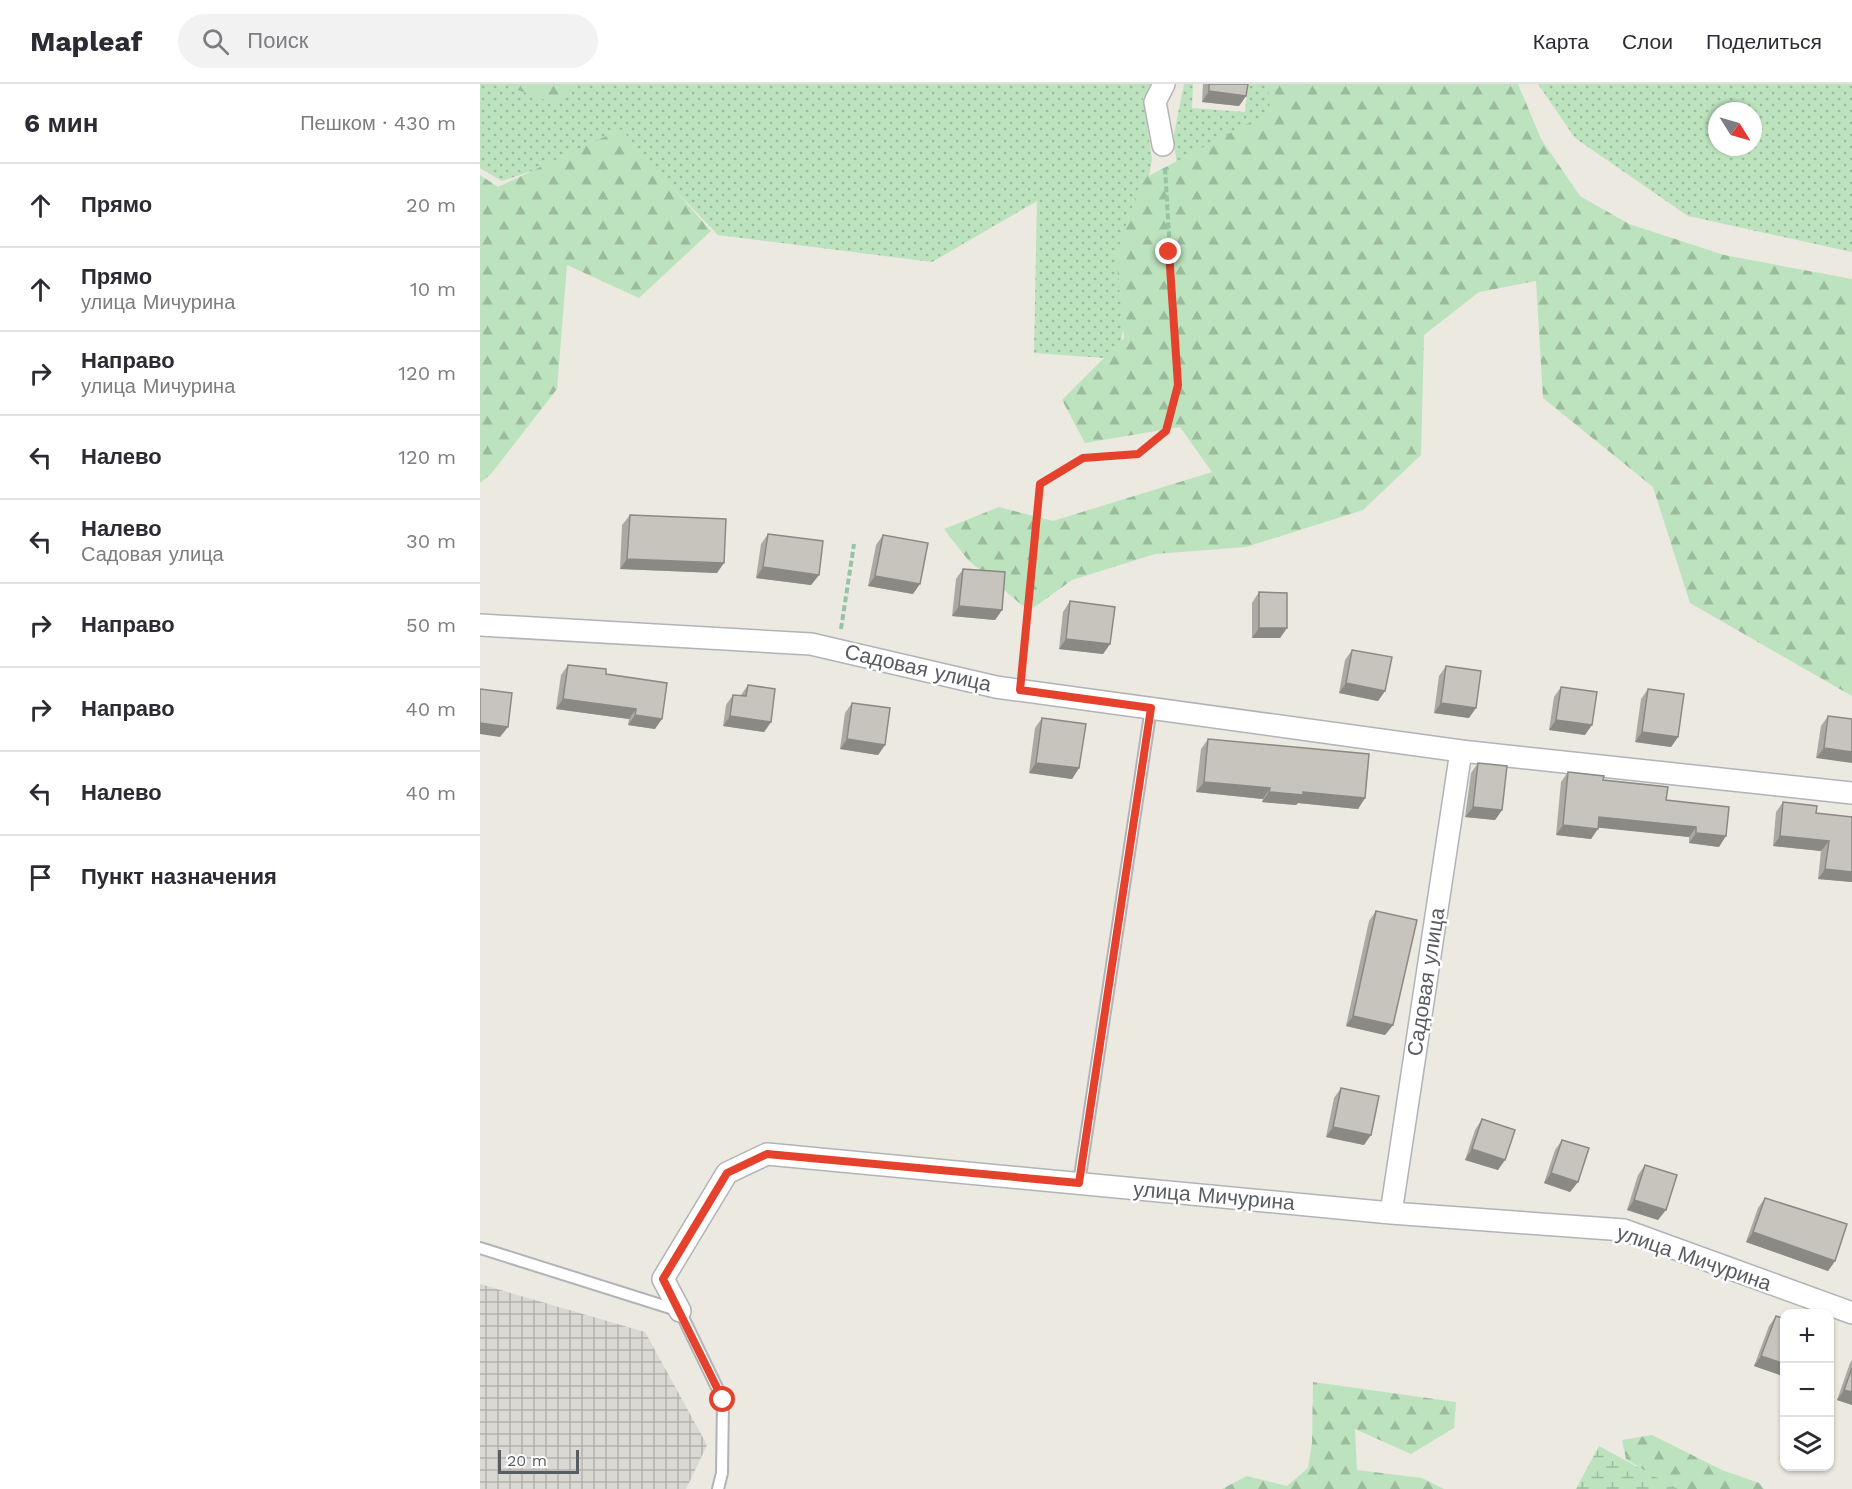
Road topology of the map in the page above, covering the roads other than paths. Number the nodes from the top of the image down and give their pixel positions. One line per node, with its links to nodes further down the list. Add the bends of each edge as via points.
1 (1164, 84): 2 (street, via 1155,102)
2 (1163, 145)
3 (480, 625): 4 (street, Садовая улица, via 811,644 1020,690)
4 (1151, 708): 5 (street, Садовая улица); 7 (lane)
5 (1461, 751): 6 (street, Садовая улица); 8 (street, Садовая улица)
6 (1852, 793)
7 (1079, 1183): 8 (street, улица Мичурина); 10 (street, улица Мичурина, via 767,1154 727,1173 663,1279)
8 (1391, 1213): 11 (street, улица Мичурина, via 1624,1230)
9 (480, 1248): 10 (lane)
10 (680, 1311): 12 (lane, via 723,1400 722,1473)
11 (1852, 1313)
12 (718, 1489)

